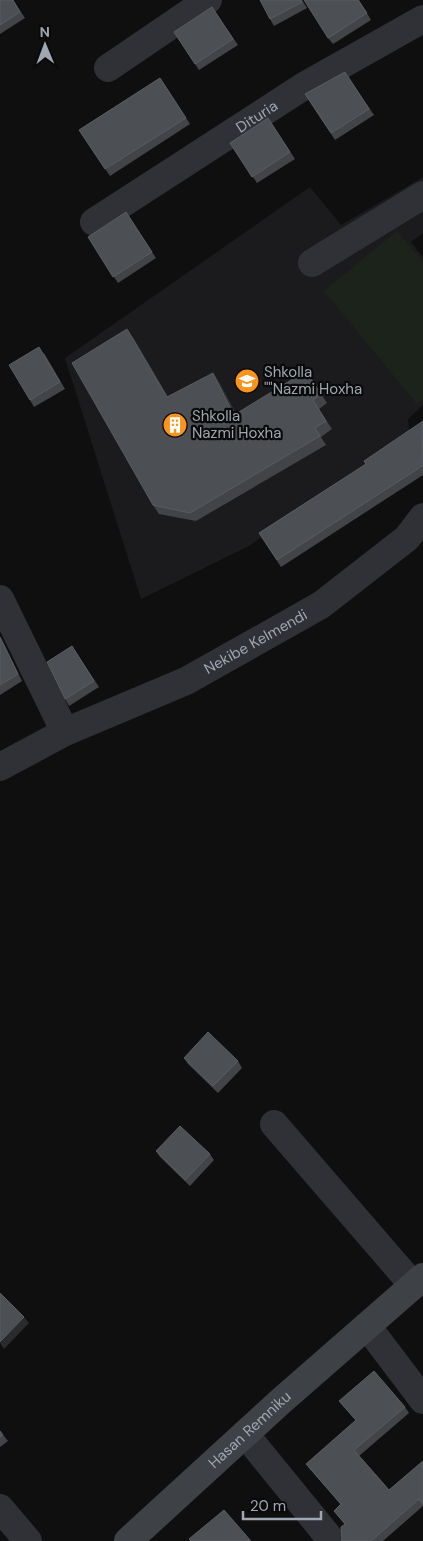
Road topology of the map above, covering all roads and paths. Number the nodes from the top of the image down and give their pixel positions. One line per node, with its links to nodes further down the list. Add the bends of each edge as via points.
1 (208, 0): 3 (street)
2 (423, 19): 5 (street, Dituria, via 304,86)
3 (108, 68)
4 (423, 195): 6 (street)
5 (94, 222)
6 (312, 263)
7 (423, 517): 9 (street, Nekibe Kelmendi, via 407,538 321,605 186,681)
8 (0, 599): 9 (street)
9 (65, 732): 10 (street, Nekibe Kelmendi)
10 (0, 767)
11 (274, 1124): 12 (street, Hasan Remniku)
12 (418, 1281): 13 (street, Hasan Remniku)
13 (367, 1326): 14 (street); 15 (street, Hasan Remniku)
14 (423, 1400)
15 (245, 1434): 17 (street, Hasan Remniku); 19 (street)
16 (0, 1508): 18 (street)
17 (134, 1539)
18 (28, 1541)
19 (332, 1541)

